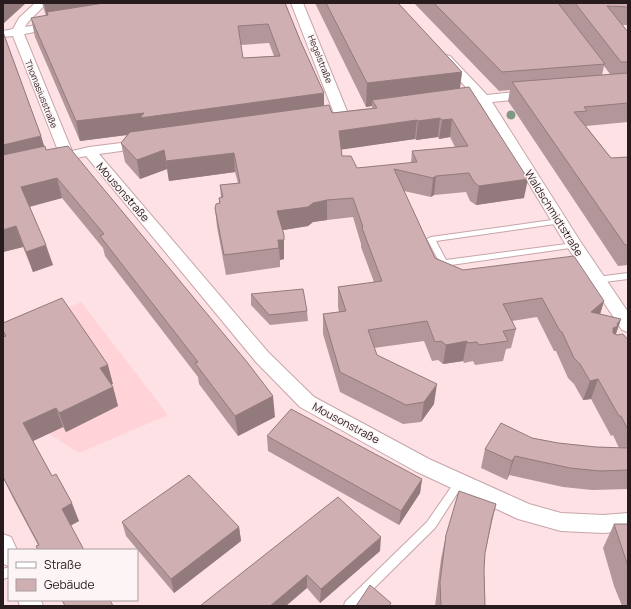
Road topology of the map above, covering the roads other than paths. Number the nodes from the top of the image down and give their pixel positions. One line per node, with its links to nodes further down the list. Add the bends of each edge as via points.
1 (41, 3): 4 (street, via 23,20)
2 (297, 3): 11 (street, Hegelstraße)
3 (70, 23): 4 (street)
4 (17, 32): 5 (street); 15 (street, Thomasiusstraße)
5 (3, 34)
6 (436, 48): 8 (street, Waldschmidtstraße)
7 (544, 93): 8 (street)
8 (483, 98): 9 (street); 17 (street, Waldschmidtstraße)
9 (445, 103)
10 (358, 114): 11 (street)
11 (342, 116): 12 (street)
12 (327, 118)
13 (156, 142): 14 (street)
14 (90, 151): 15 (street); 22 (street, Mousonstraße, via 262,357 307,402)
15 (67, 156): 16 (street)
16 (38, 163)
17 (559, 221): 18 (street, Waldschmidtstraße); 18 (lane, via 431,239 444,263)
18 (574, 245): 20 (street, Waldschmidtstraße)
19 (628, 276): 20 (lane)
20 (597, 280): 21 (street, Waldschmidtstraße)
21 (628, 326)
22 (459, 483): 23 (street, Mousonstraße, via 525,512 561,522); 26 (lane, via 431,525)
23 (628, 522)
24 (3, 544): 25 (street)
25 (8, 554)
26 (349, 606)

